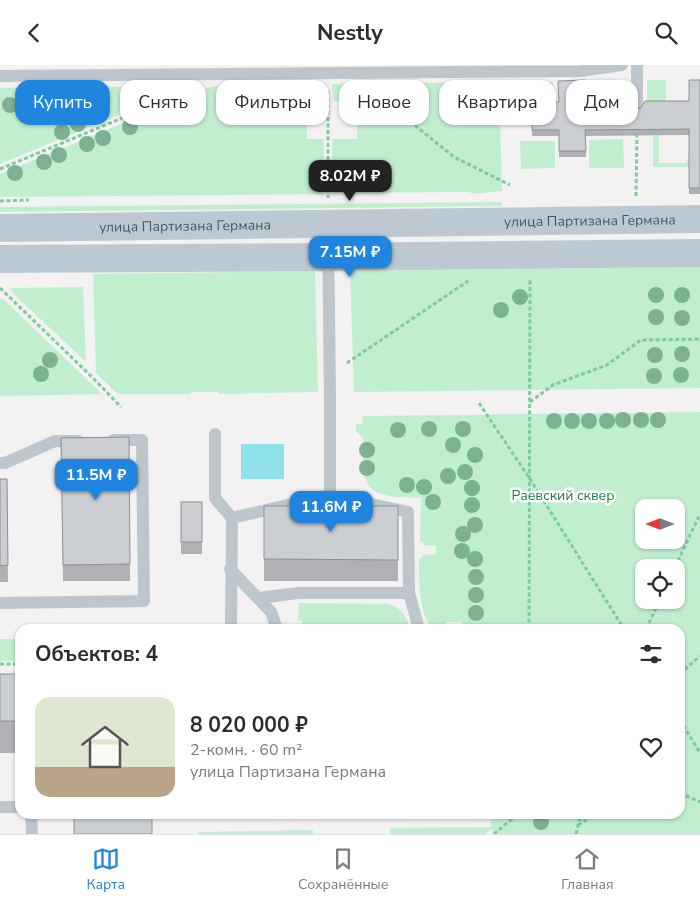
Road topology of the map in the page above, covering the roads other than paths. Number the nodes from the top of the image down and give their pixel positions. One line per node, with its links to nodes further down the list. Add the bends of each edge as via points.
1 (622, 65): 3 (lane, via 580,71 362,73)
2 (637, 65): 5 (lane)
3 (220, 70): 4 (lane)
4 (0, 76)
5 (637, 80)
6 (328, 211): 7 (main road, улица Партизана Германа); 8 (main road, улица Партизана Германа); 10 (lane)
7 (700, 219)
8 (0, 227)
9 (700, 253): 10 (main road)
10 (328, 257): 11 (main road); 14 (lane)
11 (0, 259)
12 (215, 434): 15 (lane, via 215,498)
13 (0, 463): 19 (lane, via 55,441 142,440 144,601)
14 (330, 495): 15 (lane); 17 (lane, via 408,512)
15 (232, 518): 16 (lane)
16 (230, 569): 18 (lane); 20 (lane)
17 (409, 593): 18 (lane, via 298,593); 22 (lane)
18 (259, 598): 21 (lane, via 271,612)
19 (0, 603)
20 (231, 624)
21 (275, 624)
22 (418, 624)
23 (0, 807): 24 (lane)
24 (15, 807)
25 (31, 819): 26 (lane)
26 (32, 834)

